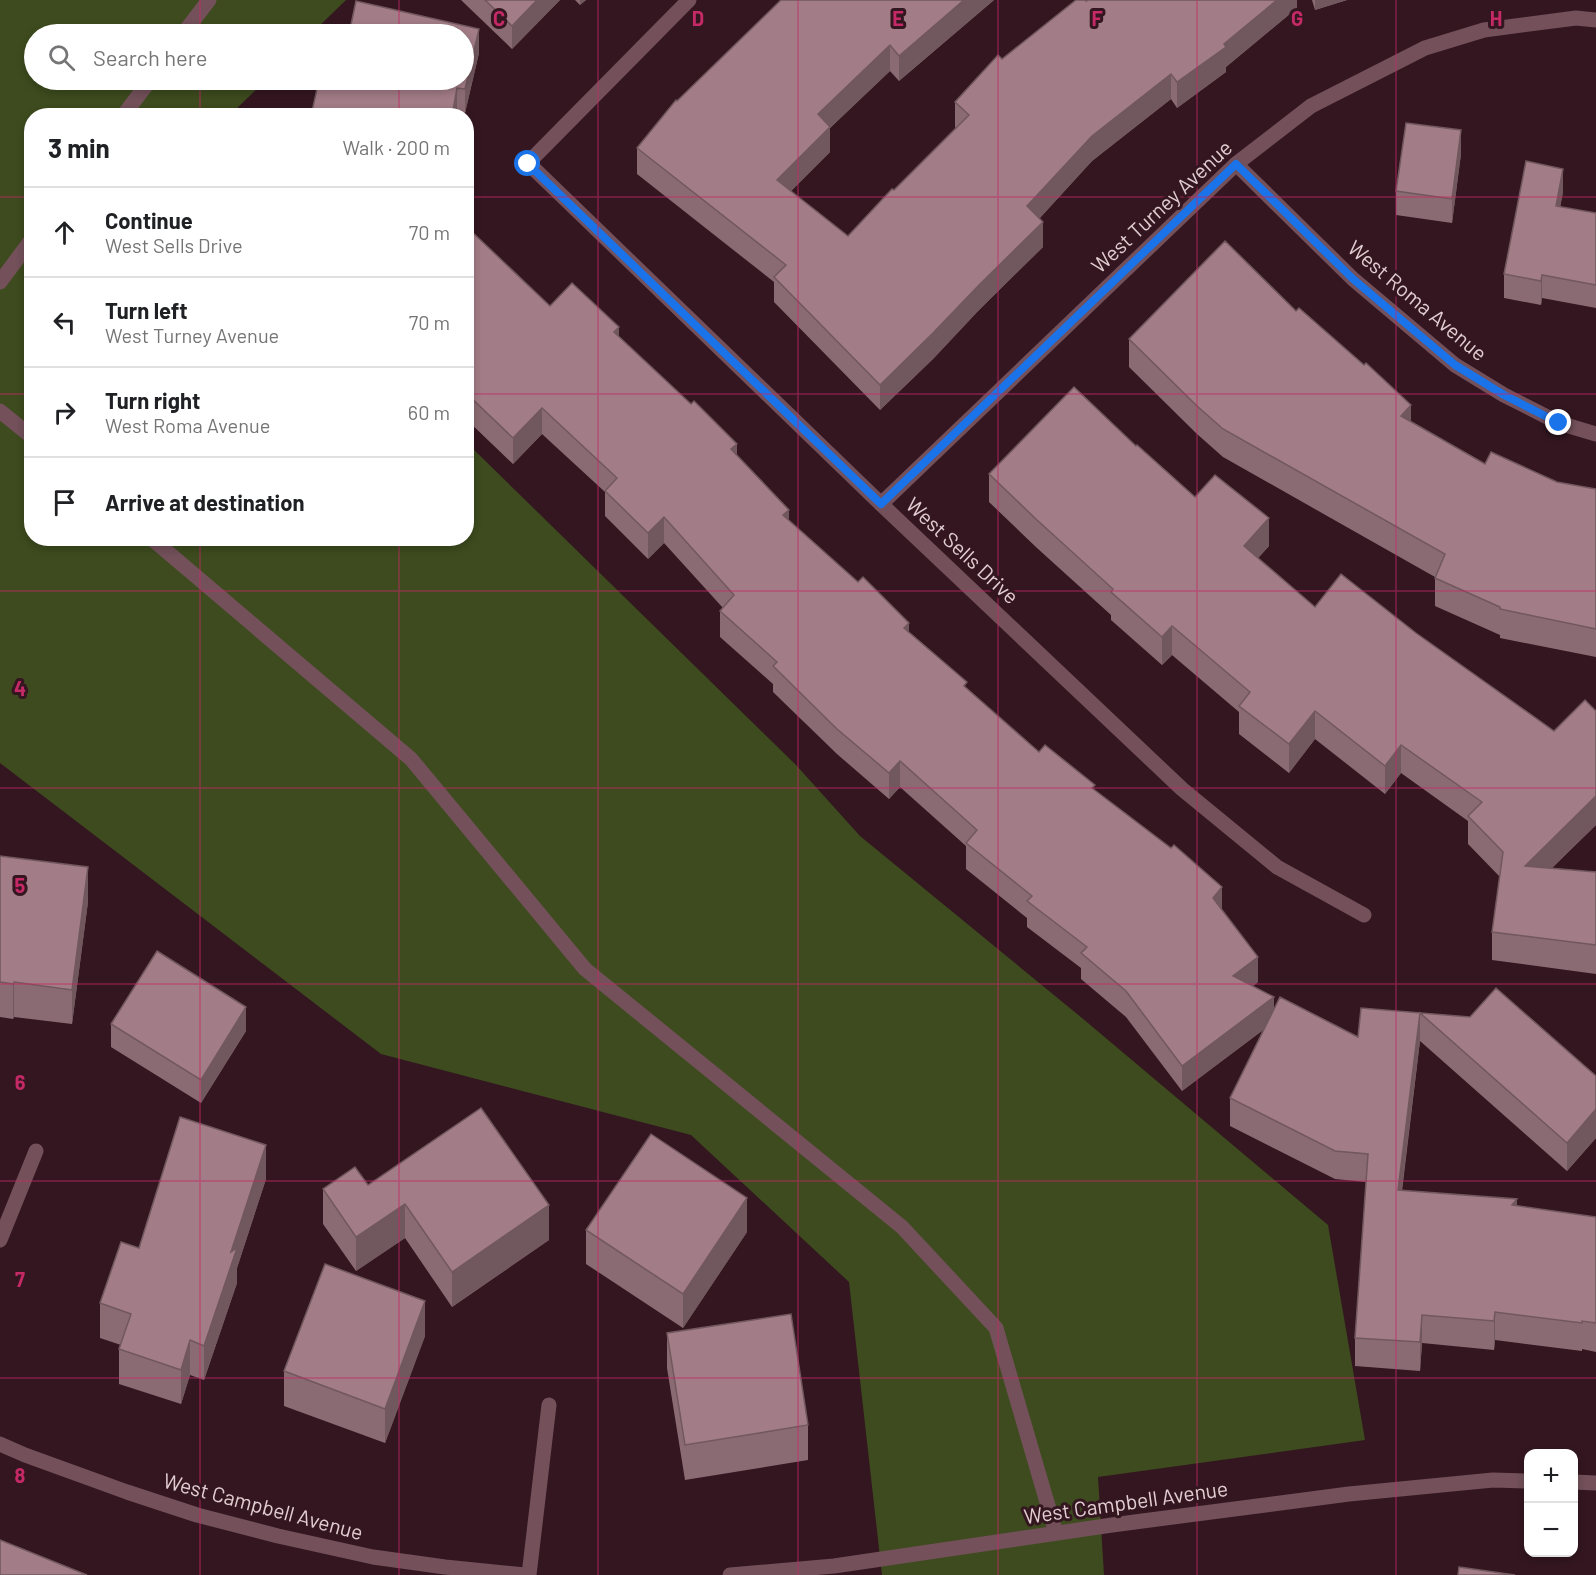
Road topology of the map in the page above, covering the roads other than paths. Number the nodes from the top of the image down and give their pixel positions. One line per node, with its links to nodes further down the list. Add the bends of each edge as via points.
1 (209, 0): 4 (street)
2 (689, 0): 13 (street, West Sells Drive, via 528,164)
3 (1596, 20): 7 (street, West Turney Avenue, via 1576,18 1484,30 1425,48 1311,106)
4 (191, 24)
5 (142, 90): 6 (street)
6 (129, 108)
7 (1236, 164): 12 (street, West Roma Avenue, via 1353,279 1455,365 1522,405 1559,423); 13 (street, West Turney Avenue)
8 (24, 250): 9 (street)
9 (0, 282)
10 (0, 411): 11 (street)
11 (24, 430)
12 (1596, 434)
13 (881, 504): 15 (street, West Sells Drive, via 1182,789 1277,867)
14 (160, 546): 23 (street, via 411,759 585,969 902,1227 996,1328)
15 (1364, 915)
16 (36, 1151): 17 (street)
17 (0, 1240)
18 (549, 1405): 24 (street)
19 (0, 1444): 24 (street, West Campbell Avenue, via 197,1515 278,1536 373,1557)
20 (1524, 1481): 23 (street, West Campbell Avenue, via 1416,1487)
21 (1578, 1482): 22 (street)
22 (1596, 1483)
23 (1056, 1533): 25 (street, West Campbell Avenue, via 834,1566)
24 (527, 1575)
25 (730, 1575)

